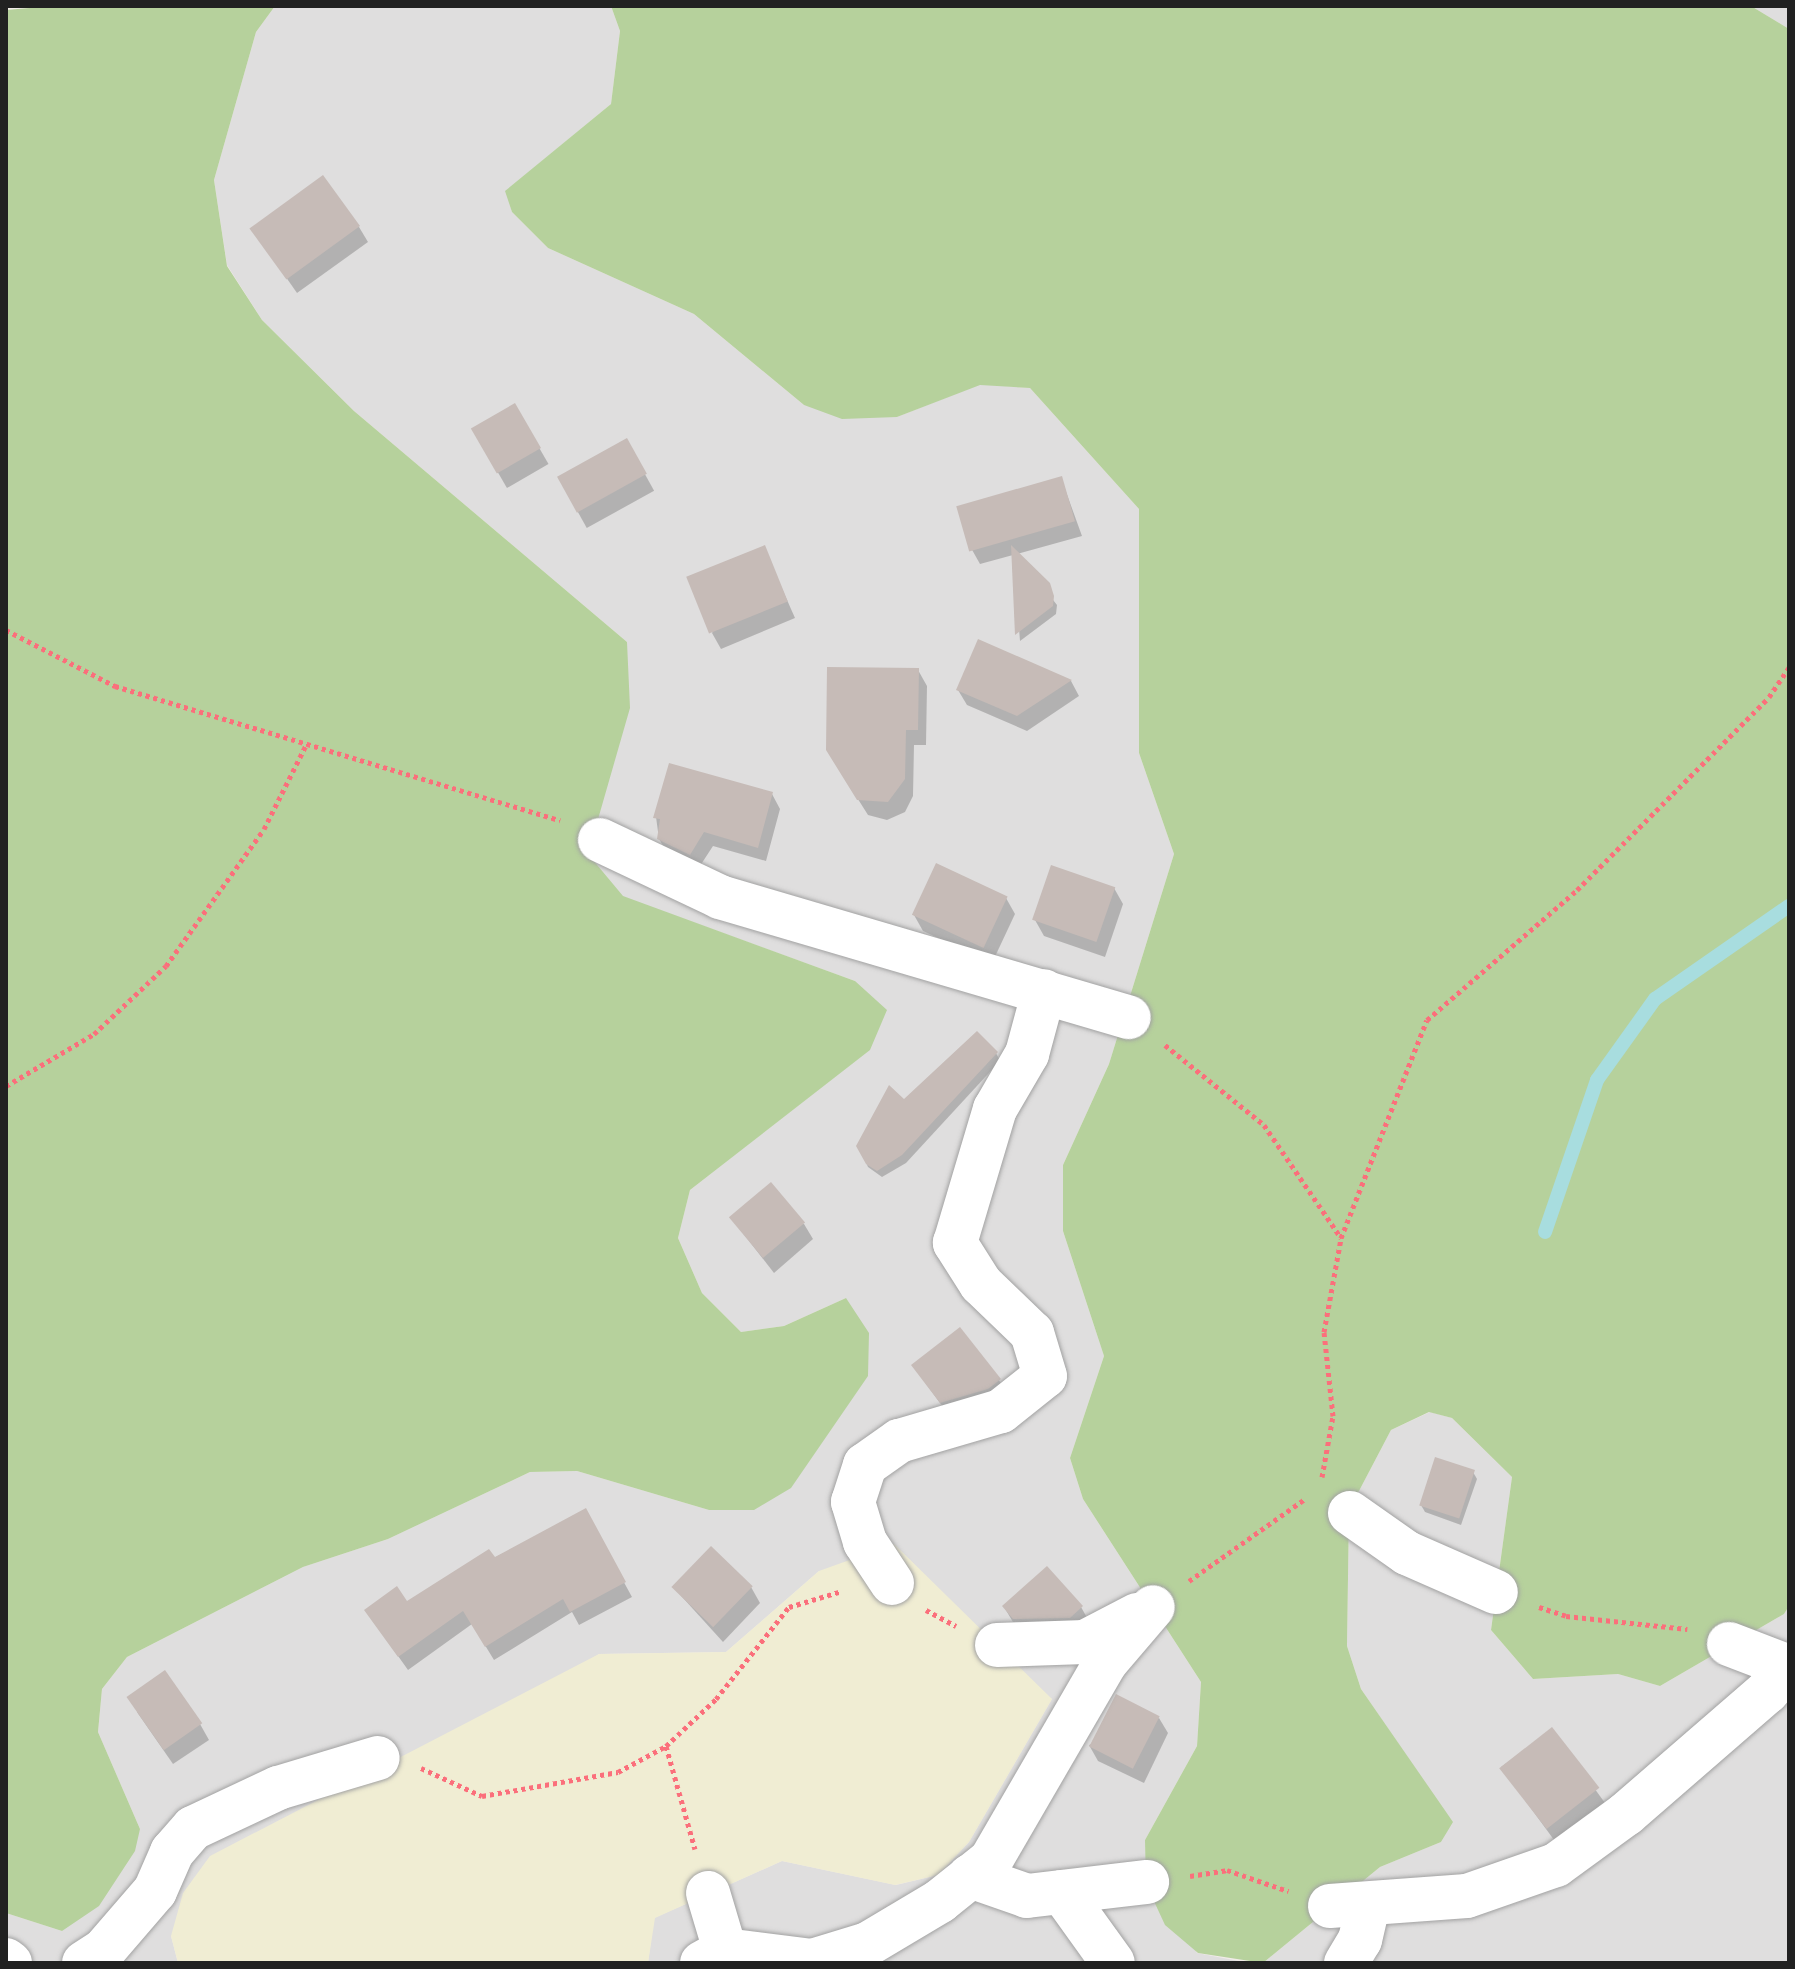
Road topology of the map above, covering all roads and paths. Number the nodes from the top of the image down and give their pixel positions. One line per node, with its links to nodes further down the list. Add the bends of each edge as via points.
1 (6, 630): 3 (path, via 115,686)
2 (1789, 667): 8 (path, via 1769,697 1577,890 1427,1020)
3 (307, 743): 4 (path, via 554,817); 7 (path, via 264,829 166,966 94,1034)
4 (600, 840): 5 (street, via 720,897)
5 (1044, 991): 6 (street); 11 (street, via 1027,1054 995,1109 955,1243 981,1284 1032,1333 1045,1376 1001,1411 899,1441 865,1465 853,1502 865,1542)
6 (1129, 1017): 8 (path, via 1264,1125)
7 (6, 1086)
8 (1341, 1238): 10 (path, via 1324,1332)
9 (1307, 1497): 13 (path)
10 (1335, 1500): 12 (street, via 1407,1553)
11 (892, 1583): 15 (path, via 930,1614); 17 (path, via 851,1588 789,1607 716,1699)
12 (1496, 1592): 14 (path, via 1566,1616 1694,1630)
13 (1153, 1607): 15 (street, via 1085,1642); 19 (street, via 1106,1662 991,1860)
14 (1729, 1644): 16 (street)
15 (997, 1645)
16 (1789, 1667): 23 (street, via 1626,1814 1556,1865 1467,1896)
17 (666, 1746): 18 (path, via 618,1772 482,1796 438,1772); 22 (path)
18 (378, 1758): 26 (street, via 278,1788 193,1828 172,1852 155,1891 104,1950)
19 (970, 1876): 21 (street, via 1027,1896); 25 (street, via 868,1944)
20 (1147, 1882): 21 (street); 23 (path, via 1227,1870)
21 (1062, 1892): 27 (street)
22 (708, 1893): 24 (street)
23 (1349, 1906): 28 (street, via 1360,1940)
24 (713, 1956): 25 (street)
25 (812, 1962)
26 (84, 1963)
27 (1113, 1963)
28 (1346, 1963)

